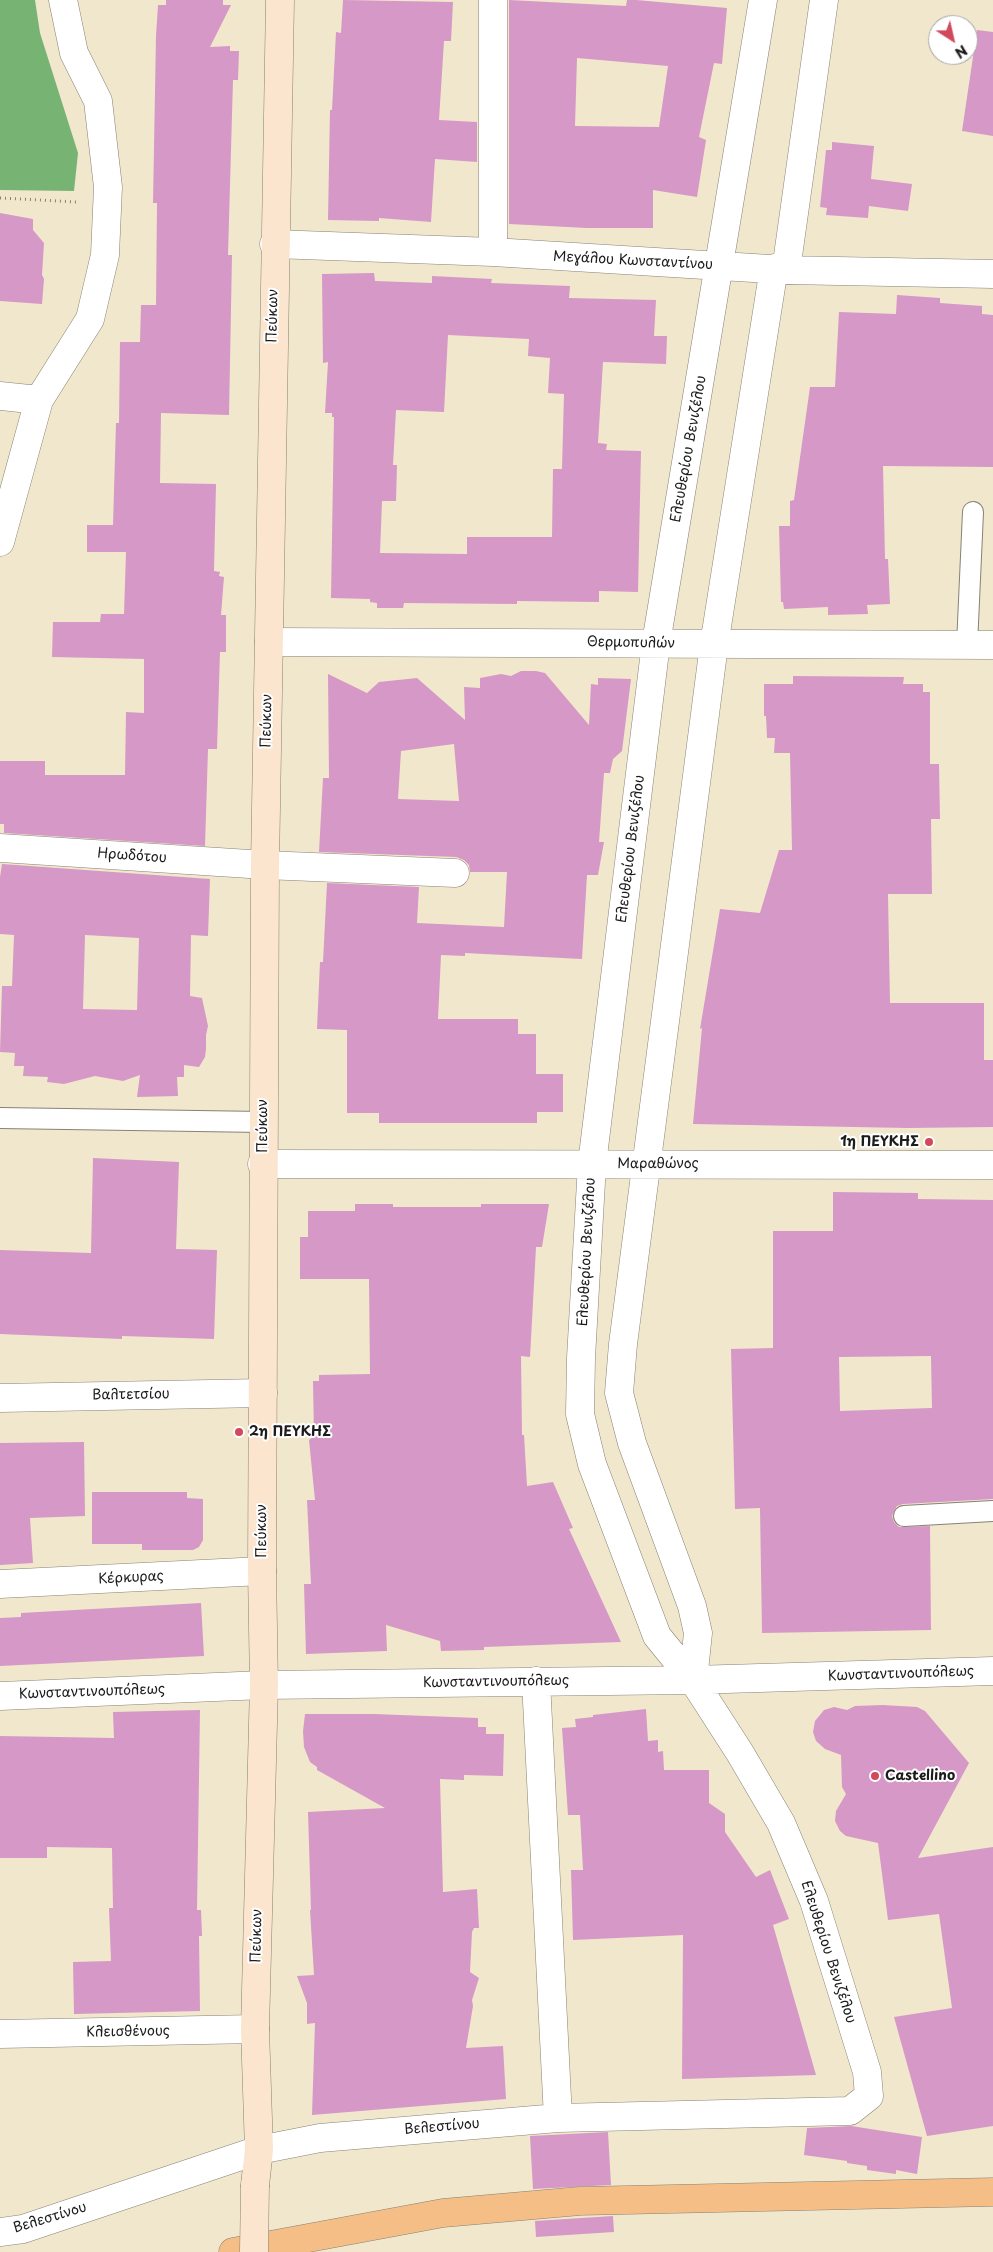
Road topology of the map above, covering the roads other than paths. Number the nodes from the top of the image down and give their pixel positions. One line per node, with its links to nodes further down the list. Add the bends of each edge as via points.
1 (63, 0): 12 (street, via 74,53 98,101 108,187 105,255 90,319)
2 (280, 0): 6 (street, Πεύκων)
3 (493, 0): 7 (street)
4 (763, 0): 8 (street, Ελευθερίου Βενιζέλου)
5 (824, 0): 9 (street)
6 (274, 244): 7 (street, Μεγάλου Κωνσταντίνου); 15 (street, Πεύκων)
7 (493, 252): 8 (street, Μεγάλου Κωνσταντίνου)
8 (720, 266): 9 (street, Μεγάλου Κωνσταντίνου); 16 (street, Ελευθερίου Βενιζέλου)
9 (780, 269): 10 (street, Μεγάλου Κωνσταντίνου); 17 (street)
10 (993, 274)
11 (0, 396): 12 (street)
12 (39, 400): 14 (street)
13 (972, 512): 18 (lane)
14 (0, 542)
15 (269, 642): 16 (street, Θερμοπυλών); 20 (street, Πεύκων)
16 (656, 643): 17 (street, Θερμοπυλών); 25 (street, Ελευθερίου Βενιζέλου)
17 (714, 645): 18 (street, Θερμοπυλών); 26 (street)
18 (980, 645)
19 (0, 848): 20 (street, Ηρωδότου)
20 (265, 865): 21 (street, Ηρωδότου); 23 (street, Πεύκων)
21 (455, 873)
22 (0, 1118): 23 (lane)
23 (263, 1122): 24 (street, Πεύκων)
24 (262, 1164): 25 (street, Μαραθώνος); 28 (street, Πεύκων)
25 (592, 1164): 26 (street, Μαραθώνος); 35 (street, Ελευθερίου Βενιζέλου, via 580,1414 592,1464 657,1636)
26 (647, 1164): 27 (street, Μαραθώνος); 35 (street, via 619,1393 632,1443 692,1606 698,1633)
27 (993, 1165)
28 (263, 1393): 29 (street, Βαλτετσίου); 32 (street, Πεύκων)
29 (0, 1398)
30 (993, 1511): 31 (lane)
31 (904, 1516)
32 (262, 1571): 33 (street, Κέρκυρας); 37 (street, Πεύκων)
33 (0, 1584)
34 (993, 1671): 35 (street, Κωνσταντινουπόλεως)
35 (693, 1680): 36 (street, Κωνσταντινουπόλεως); 41 (street, Ελευθερίου Βενιζέλου, via 781,1823 814,1902)
36 (536, 1681): 37 (street, Κωνσταντινουπόλεως); 42 (street)
37 (264, 1685): 38 (street, Κωνσταντινουπόλεως); 39 (street, Πεύκων)
38 (0, 1696)
39 (255, 2029): 40 (street, Κλεισθένους); 43 (street, Πεύκων)
40 (0, 2034)
41 (867, 2072): 42 (street, Βελεστίνου, via 869,2096 850,2111)
42 (558, 2118): 43 (street, Βελεστίνου, via 320,2138)
43 (259, 2150): 45 (street, Βελεστίνου, via 23,2228); 47 (street, Πεύκων, bridge)
44 (993, 2192): 46 (highway, via 580,2201 443,2213)
45 (0, 2232)
46 (233, 2252)
47 (254, 2252)

